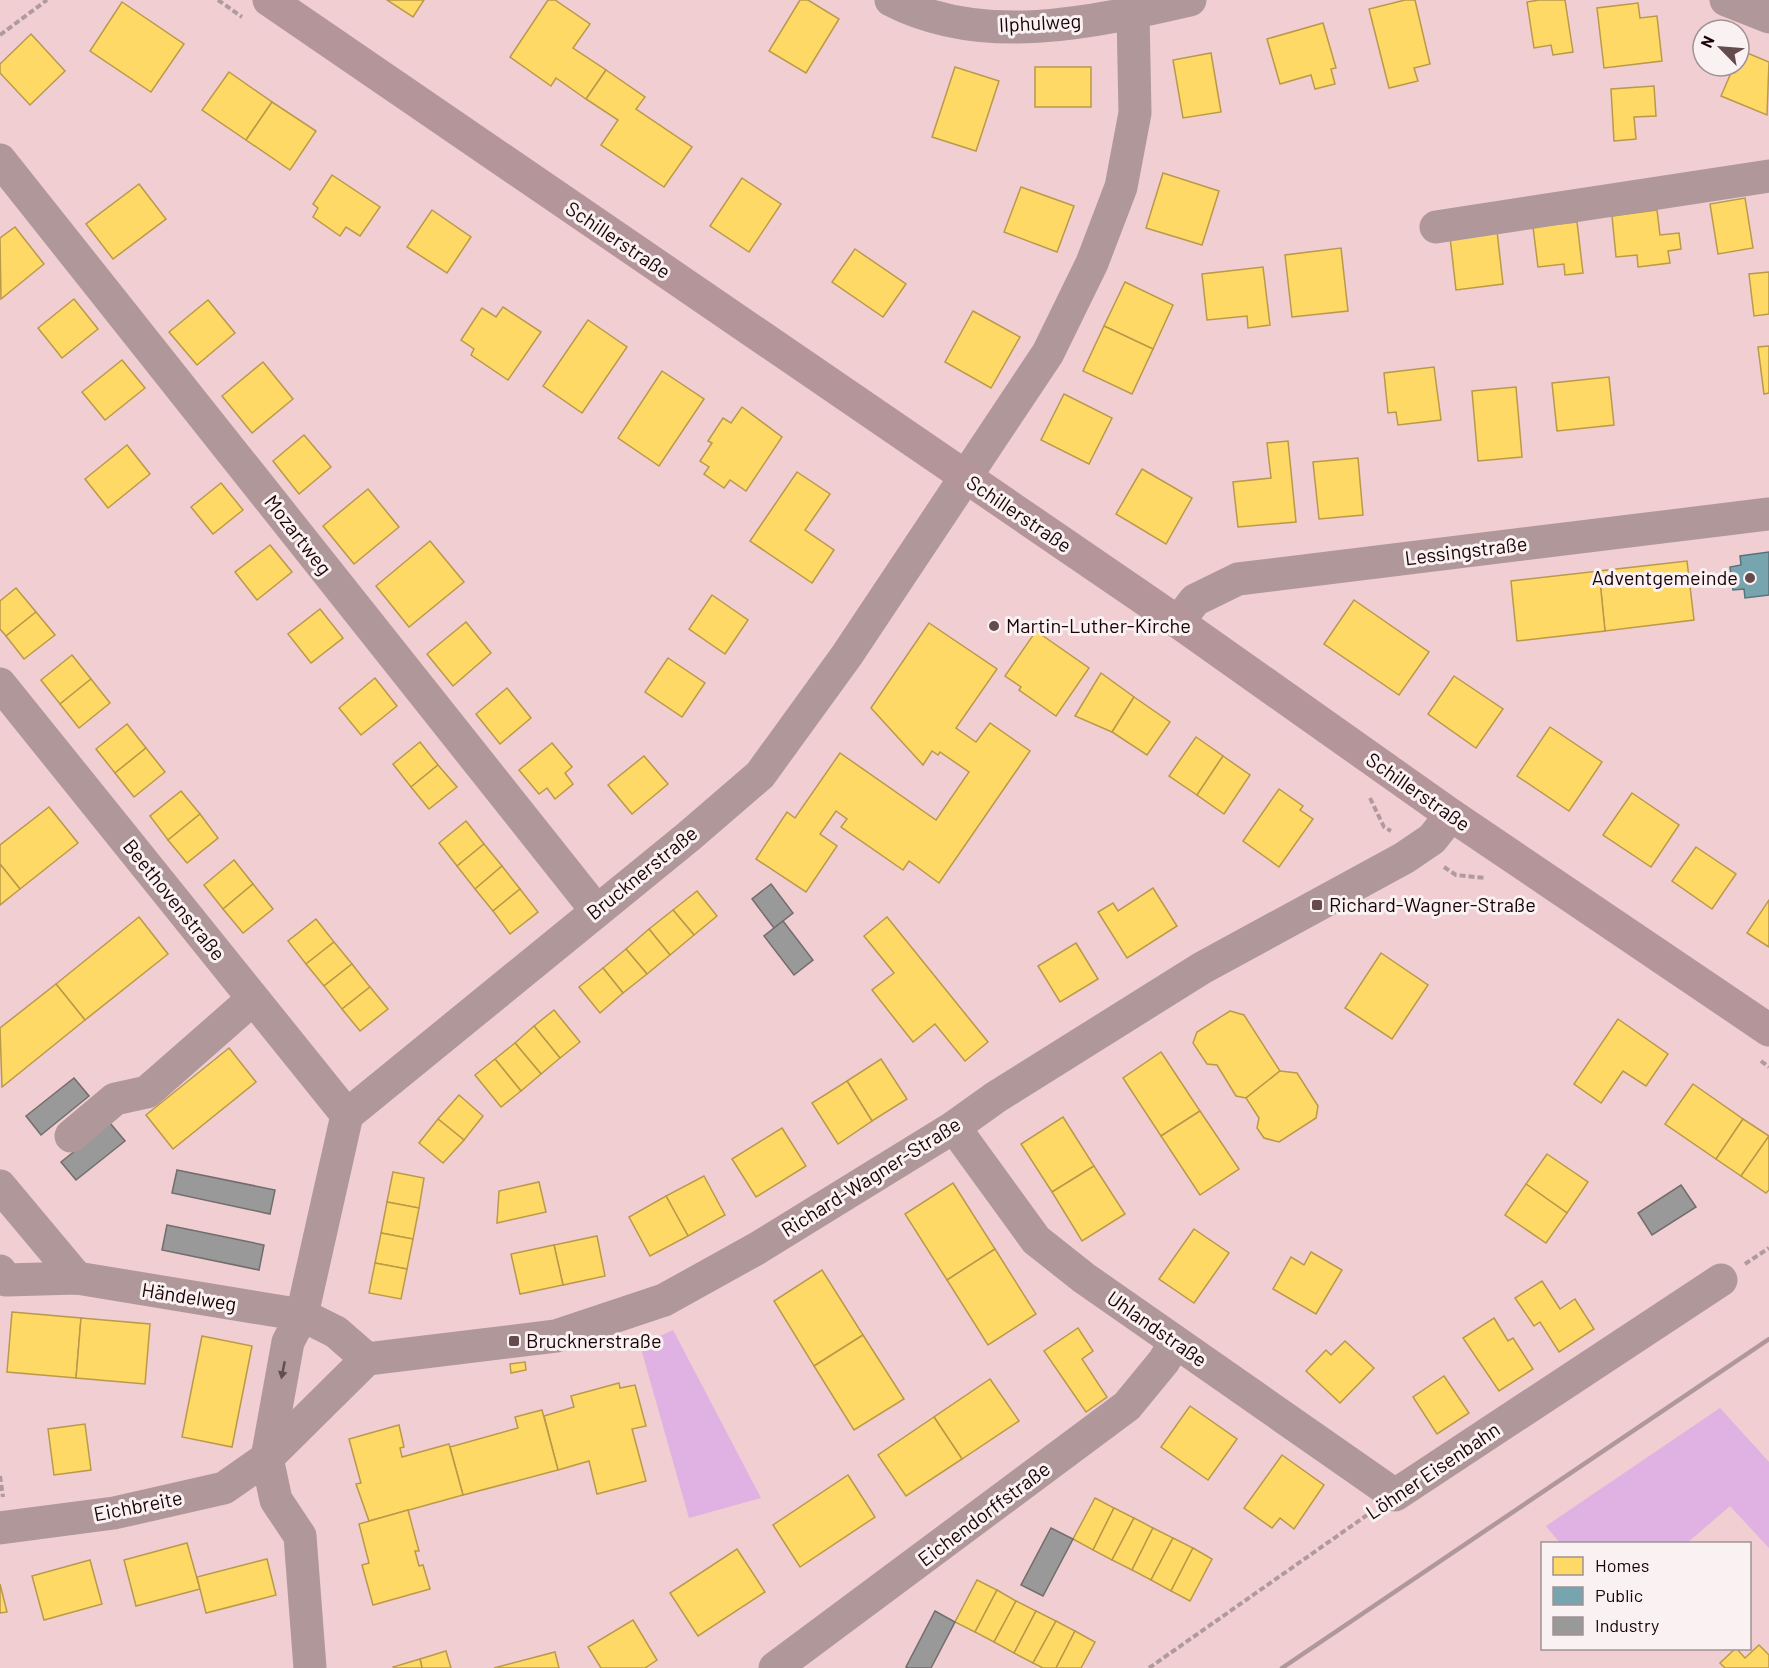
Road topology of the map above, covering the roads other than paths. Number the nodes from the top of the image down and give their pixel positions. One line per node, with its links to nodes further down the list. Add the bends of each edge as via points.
1 (269, 0): 10 (main road, Schillerstraße)
2 (891, 0): 5 (street, Ilphulweg, via 910,10 957,22 1009,28 1107,20)
3 (1190, 0): 5 (street, Ilphulweg)
4 (1726, 0): 6 (street)
5 (1133, 13): 10 (street, Brucknerstraße, via 1135,113 1121,187 1092,263 1048,353)
6 (1769, 17)
7 (0, 160): 15 (street, Mozartweg)
8 (1769, 176): 9 (street)
9 (1436, 227)
10 (966, 478): 12 (main road, Schillerstraße); 15 (street, Brucknerstraße, via 847,655 760,775)
11 (1769, 514): 12 (street, Lessingstraße, via 1238,579 1195,600)
12 (1178, 622): 14 (main road, Schillerstraße)
13 (0, 684): 16 (street, Beethovenstraße)
14 (1451, 815): 17 (main road, Schillerstraße); 19 (street, Richard-Wagner-Straße, via 1432,839 1404,858 1202,968)
15 (596, 910): 18 (street, Brucknerstraße)
16 (253, 999): 18 (street, Beethovenstraße); 20 (street, via 147,1092 115,1100)
17 (1769, 1030)
18 (347, 1115): 25 (street)
19 (954, 1127): 26 (street, Uhlandstraße, via 1036,1240); 27 (street, Richard-Wagner-Straße, via 756,1249 664,1300 556,1336)
20 (71, 1136)
21 (0, 1186): 23 (street)
22 (0, 1271): 23 (street, Händelweg, via 6,1280)
23 (77, 1278): 25 (street, Händelweg)
24 (1721, 1280): 29 (street, Löhner Eisenbahn)
25 (302, 1315): 27 (street, via 336,1332); 28 (street, one-way to 28, via 288,1342)
26 (1175, 1342): 29 (street, Uhlandstraße); 32 (street, Eichendorffstraße, via 1127,1406)
27 (367, 1359): 28 (street)
28 (267, 1458): 30 (street, Eichbreite, via 224,1488 114,1513); 31 (street, via 276,1500 300,1536)
29 (1395, 1495)
30 (0, 1528)
31 (310, 1668)
32 (775, 1668)

